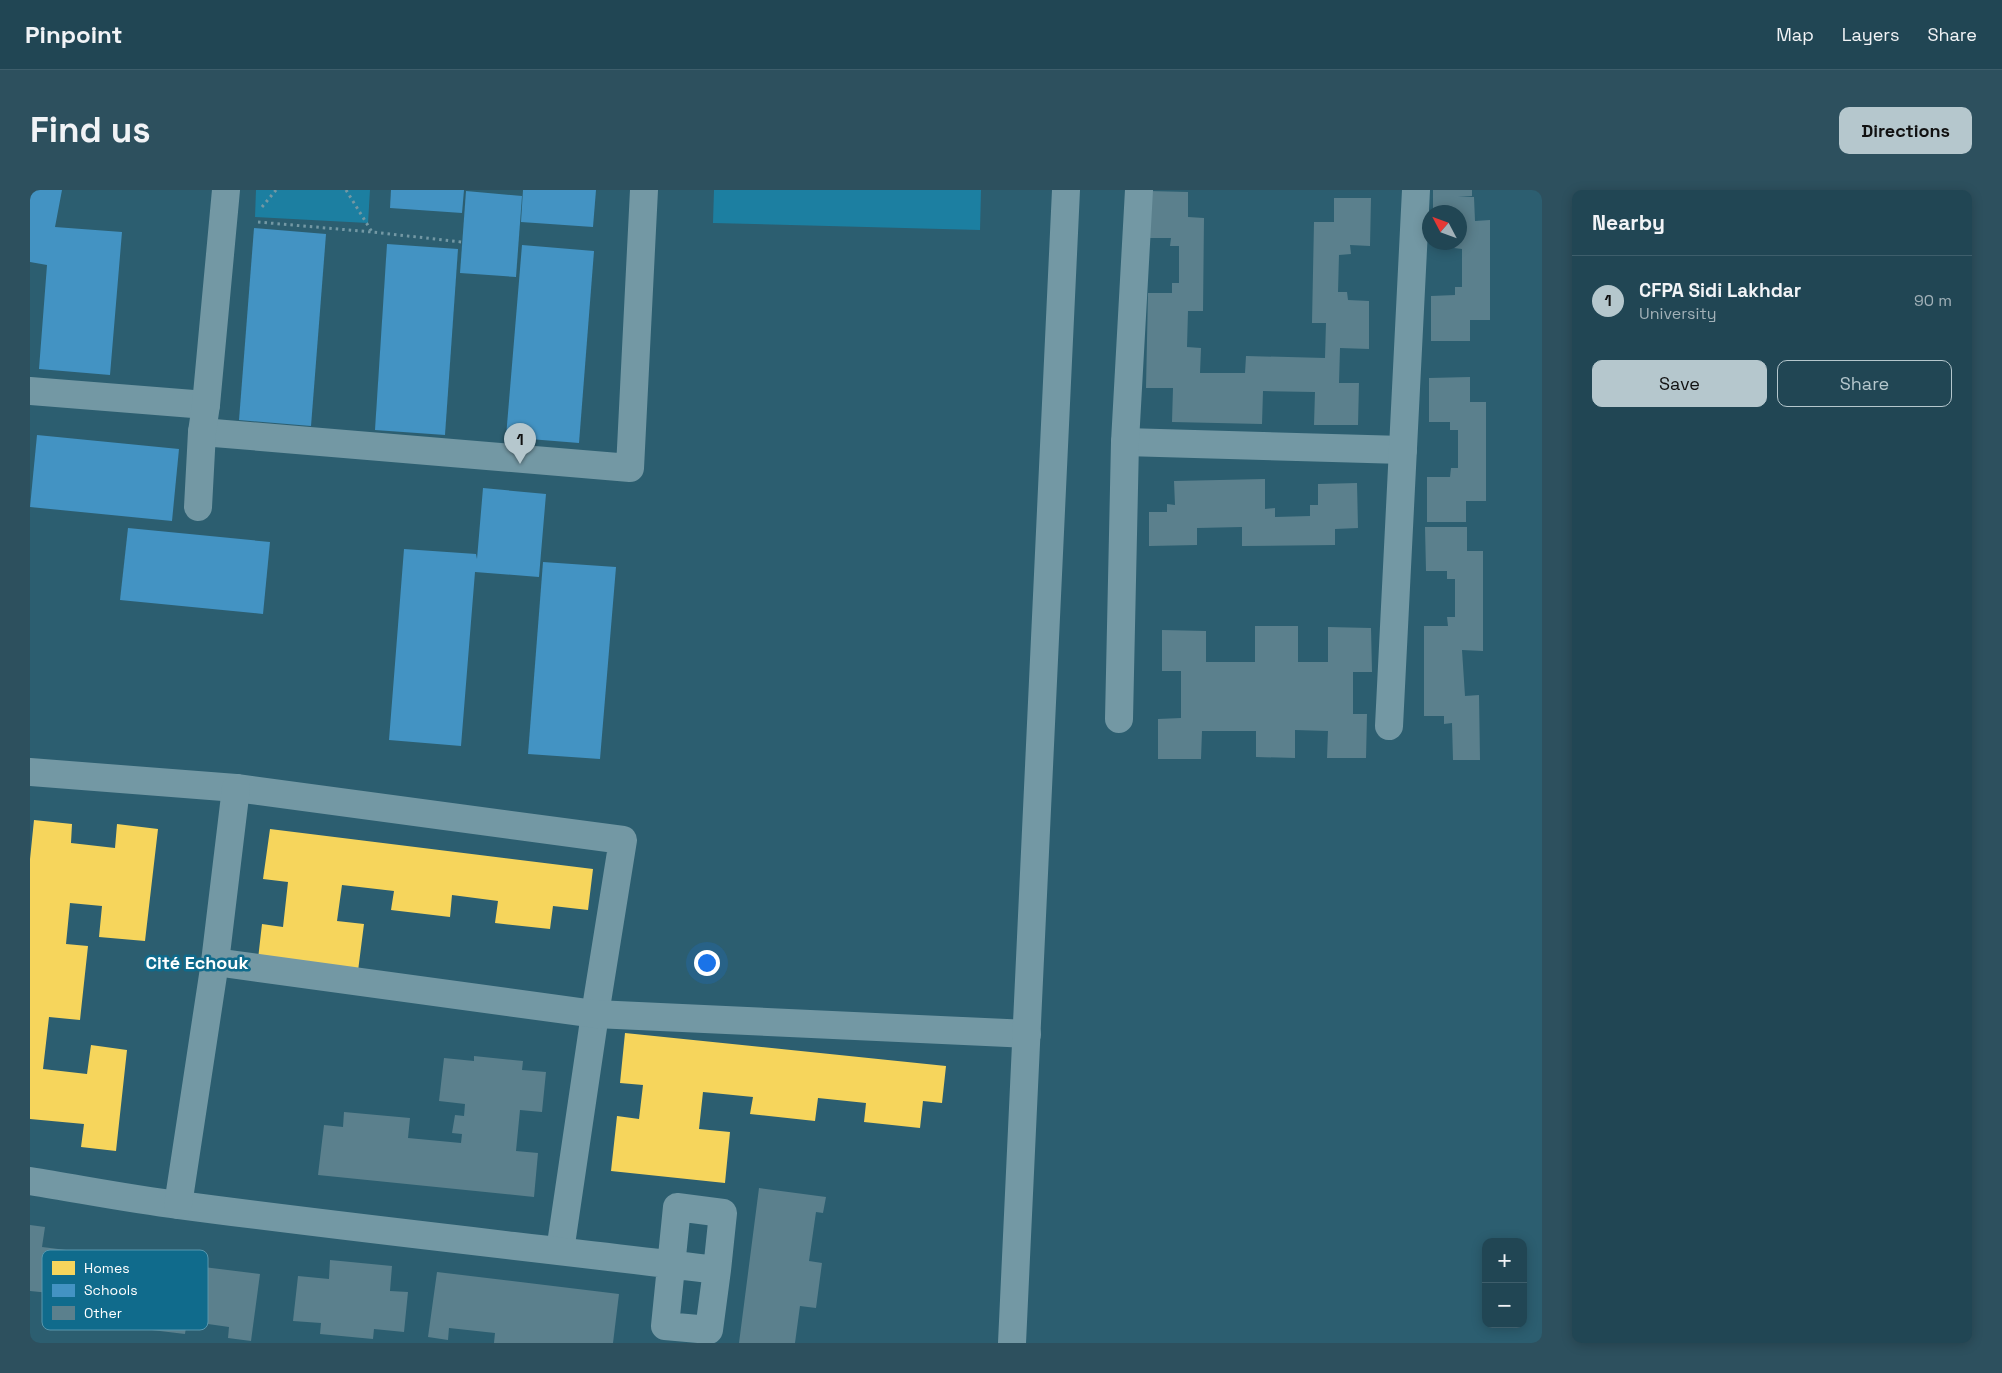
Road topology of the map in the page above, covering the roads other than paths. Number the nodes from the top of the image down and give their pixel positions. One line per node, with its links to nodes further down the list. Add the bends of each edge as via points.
1 (644, 190): 8 (street, via 630,468)
2 (1066, 190): 18 (street)
3 (1139, 190): 9 (street)
4 (1416, 190): 10 (street)
5 (225, 203): 7 (street)
6 (30, 391): 7 (street)
7 (206, 405): 8 (street)
8 (202, 432): 11 (street)
9 (1125, 442): 10 (street); 12 (street)
10 (1403, 450): 13 (street)
11 (198, 507)
12 (1119, 719)
13 (1389, 726)
14 (30, 772): 15 (street)
15 (236, 788): 16 (street); 17 (street, via 623,840)
16 (215, 962): 17 (street); 20 (street)
17 (595, 1014): 18 (street); 21 (street)
18 (1027, 1034): 24 (street)
19 (30, 1181): 20 (street)
20 (178, 1205): 21 (street)
21 (560, 1251): 22 (street)
22 (671, 1264): 23 (street); 23 (street, via 677,1207 723,1213); 23 (street, via 665,1326 709,1330)
23 (717, 1270)
24 (1012, 1343)

